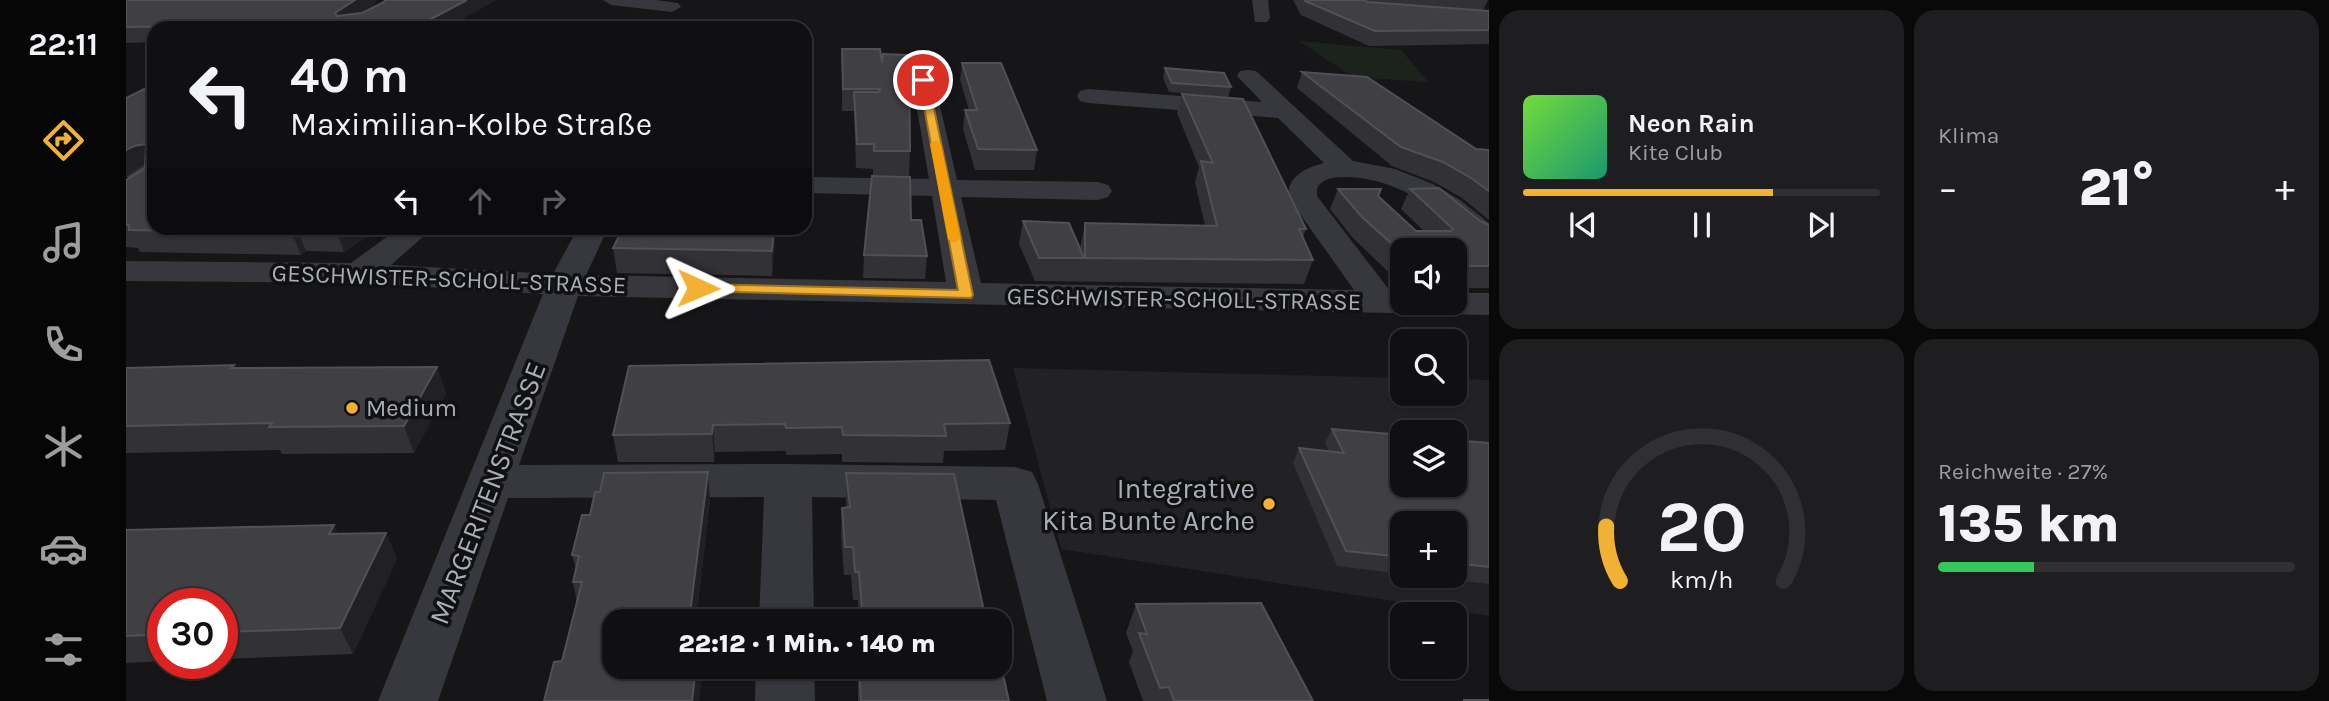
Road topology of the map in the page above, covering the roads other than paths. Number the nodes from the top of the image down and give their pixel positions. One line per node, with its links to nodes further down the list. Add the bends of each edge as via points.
1 (611, 0): 2 (street)
2 (672, 7)
3 (1248, 76): 6 (street)
4 (923, 80): 12 (street)
5 (1088, 96): 6 (street)
6 (1284, 111): 7 (street)
7 (1345, 167): 17 (street, via 1425,191); 23 (street, via 1307,179 1303,197)
8 (126, 169): 9 (street)
9 (147, 171)
10 (147, 177): 14 (street)
11 (812, 185): 12 (street)
12 (944, 188): 13 (street); 22 (street)
13 (1098, 191)
14 (126, 192)
15 (409, 235): 19 (street)
16 (589, 235): 20 (street, MARGERITENSTRASSE)
17 (1489, 239)
18 (126, 271): 19 (street, GESCHWISTER-SCHOLL-STRASSE)
19 (359, 273): 20 (street, GESCHWISTER-SCHOLL-STRASSE)
20 (564, 285): 22 (street, GESCHWISTER-SCHOLL-STRASSE); 28 (street, MARGERITENSTRASSE)
21 (1467, 289): 26 (street)
22 (966, 295): 24 (street, GESCHWISTER-SCHOLL-STRASSE)
23 (1390, 301)
24 (1390, 302)
25 (1467, 304): 26 (street)
26 (1486, 304)
27 (788, 480): 28 (street); 29 (street); 33 (street, via 1015,484)
28 (491, 482): 31 (street, MARGERITENSTRASSE)
29 (786, 609)
30 (785, 679): 32 (street)
31 (408, 701)
32 (785, 701)
33 (1077, 701)

